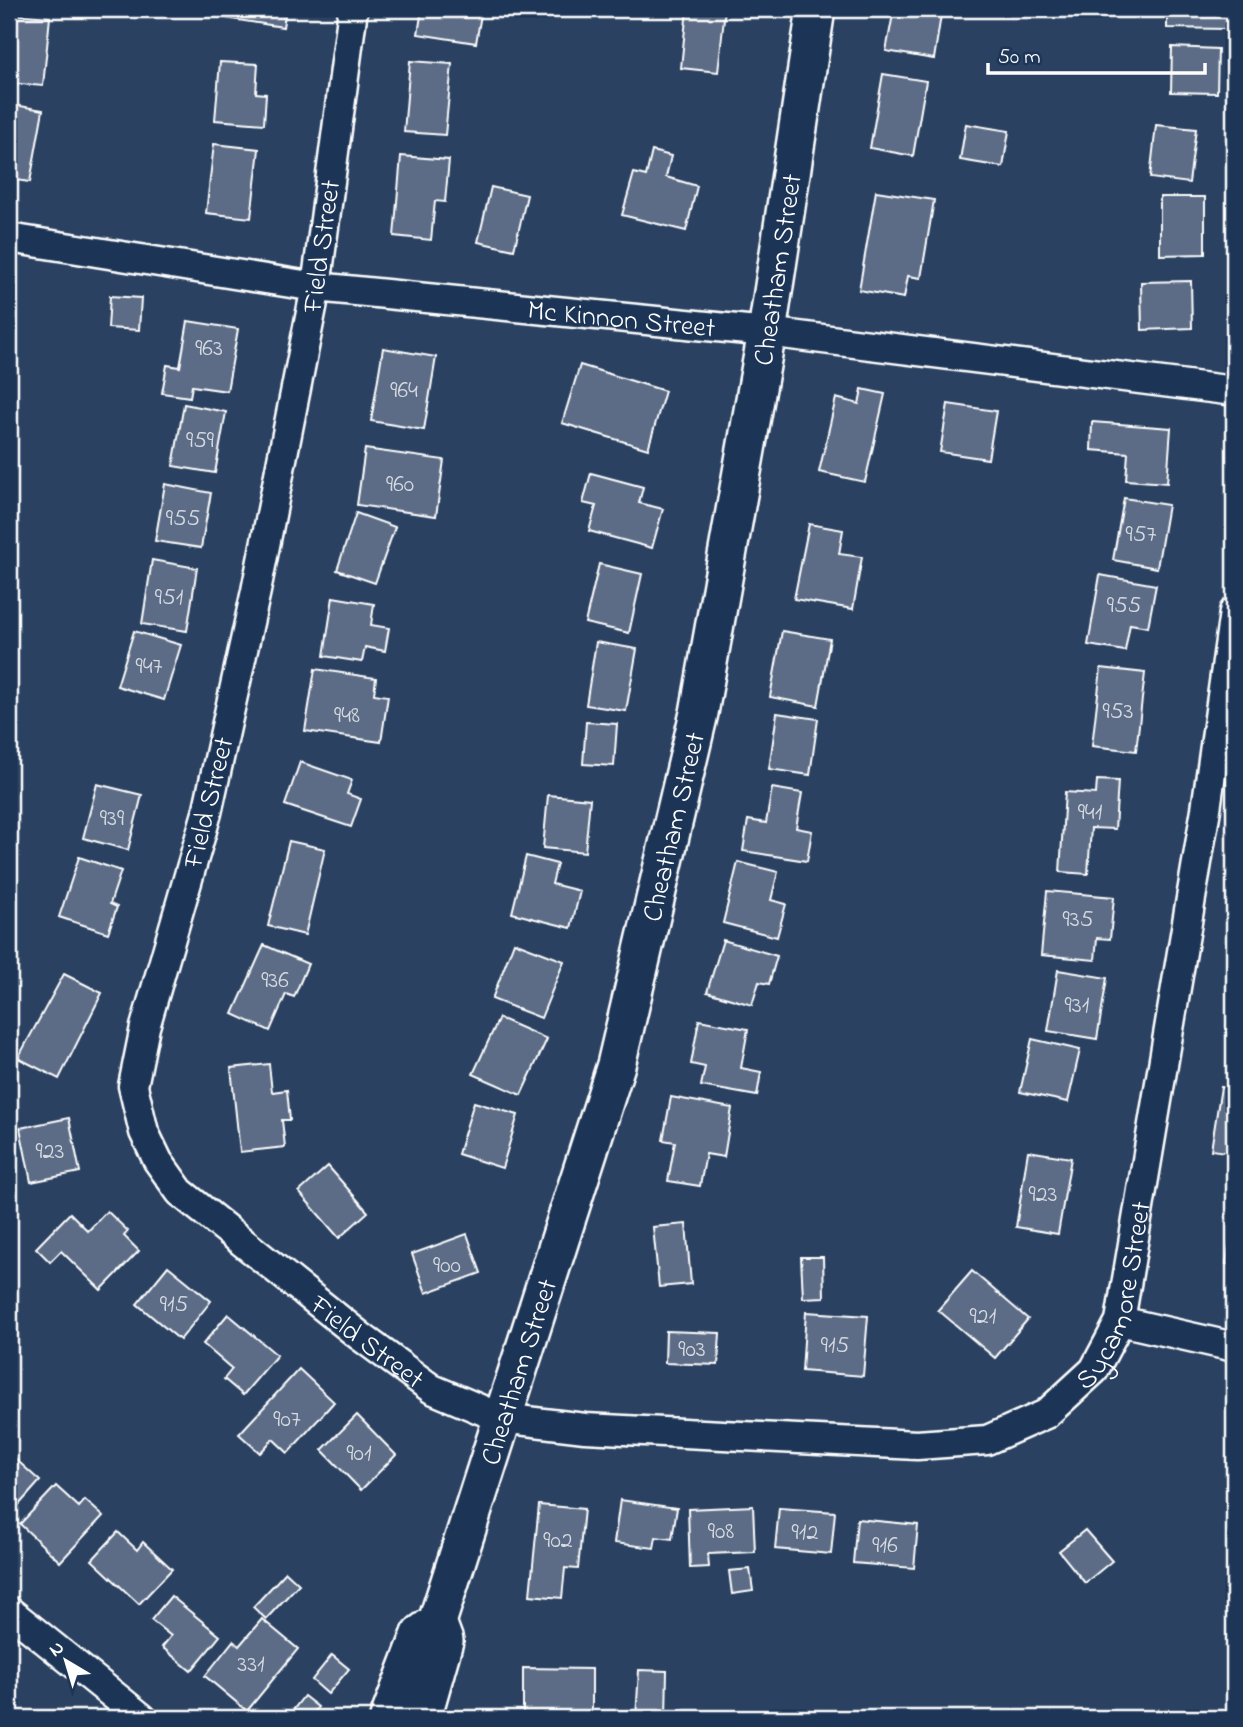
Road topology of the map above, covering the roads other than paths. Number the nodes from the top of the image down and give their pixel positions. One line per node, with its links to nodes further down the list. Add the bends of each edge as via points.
1 (353, 9): 4 (street, Field Street)
2 (816, 9): 5 (street, Cheatham Street)
3 (9, 239): 4 (street, Mc Kinnon Street)
4 (316, 287): 5 (street, Mc Kinnon Street); 10 (street, Field Street, via 210,800 145,1027 133,1086 144,1132 180,1192 432,1389)
5 (767, 332): 6 (street, Mc Kinnon Street); 10 (street, Cheatham Street, via 699,713 616,1065)
6 (1234, 391)
7 (1234, 612): 8 (street, Sycamore Street)
8 (1121, 1321): 9 (street); 10 (street, Sycamore Street, via 1094,1370 1046,1414 987,1440 917,1445 585,1428)
9 (1234, 1347)
10 (502, 1418): 12 (street, Cheatham Street)
11 (9, 1611): 13 (street)
12 (437, 1622): 14 (street, Cheatham Street, via 421,1634); 15 (street, Cheatham Street, via 444,1641)
13 (142, 1718)
14 (389, 1718)
15 (422, 1718)

